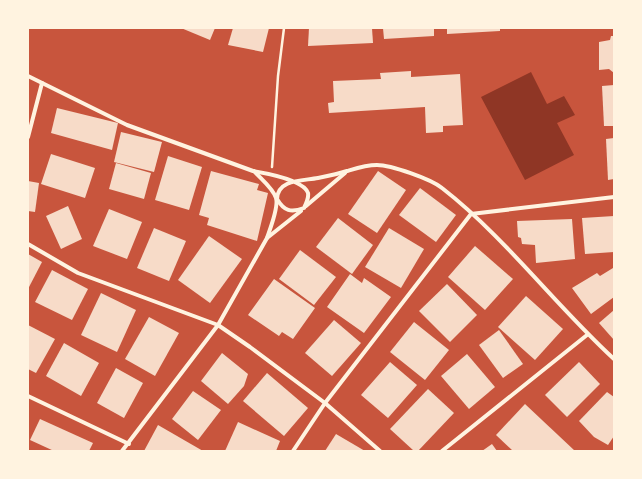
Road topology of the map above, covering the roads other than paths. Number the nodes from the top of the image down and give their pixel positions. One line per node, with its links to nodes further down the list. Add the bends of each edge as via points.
1 (28, 76): 2 (street)
2 (42, 83): 3 (street); 4 (street, via 127,125)
3 (28, 137)
4 (253, 171): 6 (street, via 272,174); 8 (street)
5 (347, 172): 6 (street); 9 (street); 10 (street, via 360,166 378,165 401,169 441,187)
6 (293, 182): 8 (street, via 280,188); 9 (street, via 300,184 308,193)
7 (614, 197): 10 (street)
8 (277, 199): 9 (street, via 285,209 291,211); 11 (street)
9 (304, 208): 11 (street)
10 (471, 214): 14 (street, via 493,234); 17 (street)
11 (267, 238): 13 (street)
12 (28, 244): 13 (street, via 78,273)
13 (218, 325): 17 (street); 18 (street)
14 (587, 335): 15 (street); 22 (street)
15 (614, 359)
16 (28, 396): 18 (street)
17 (326, 403): 20 (street); 21 (street)
18 (128, 444): 19 (street)
19 (122, 451)
20 (293, 451)
21 (380, 451)
22 (442, 451)

